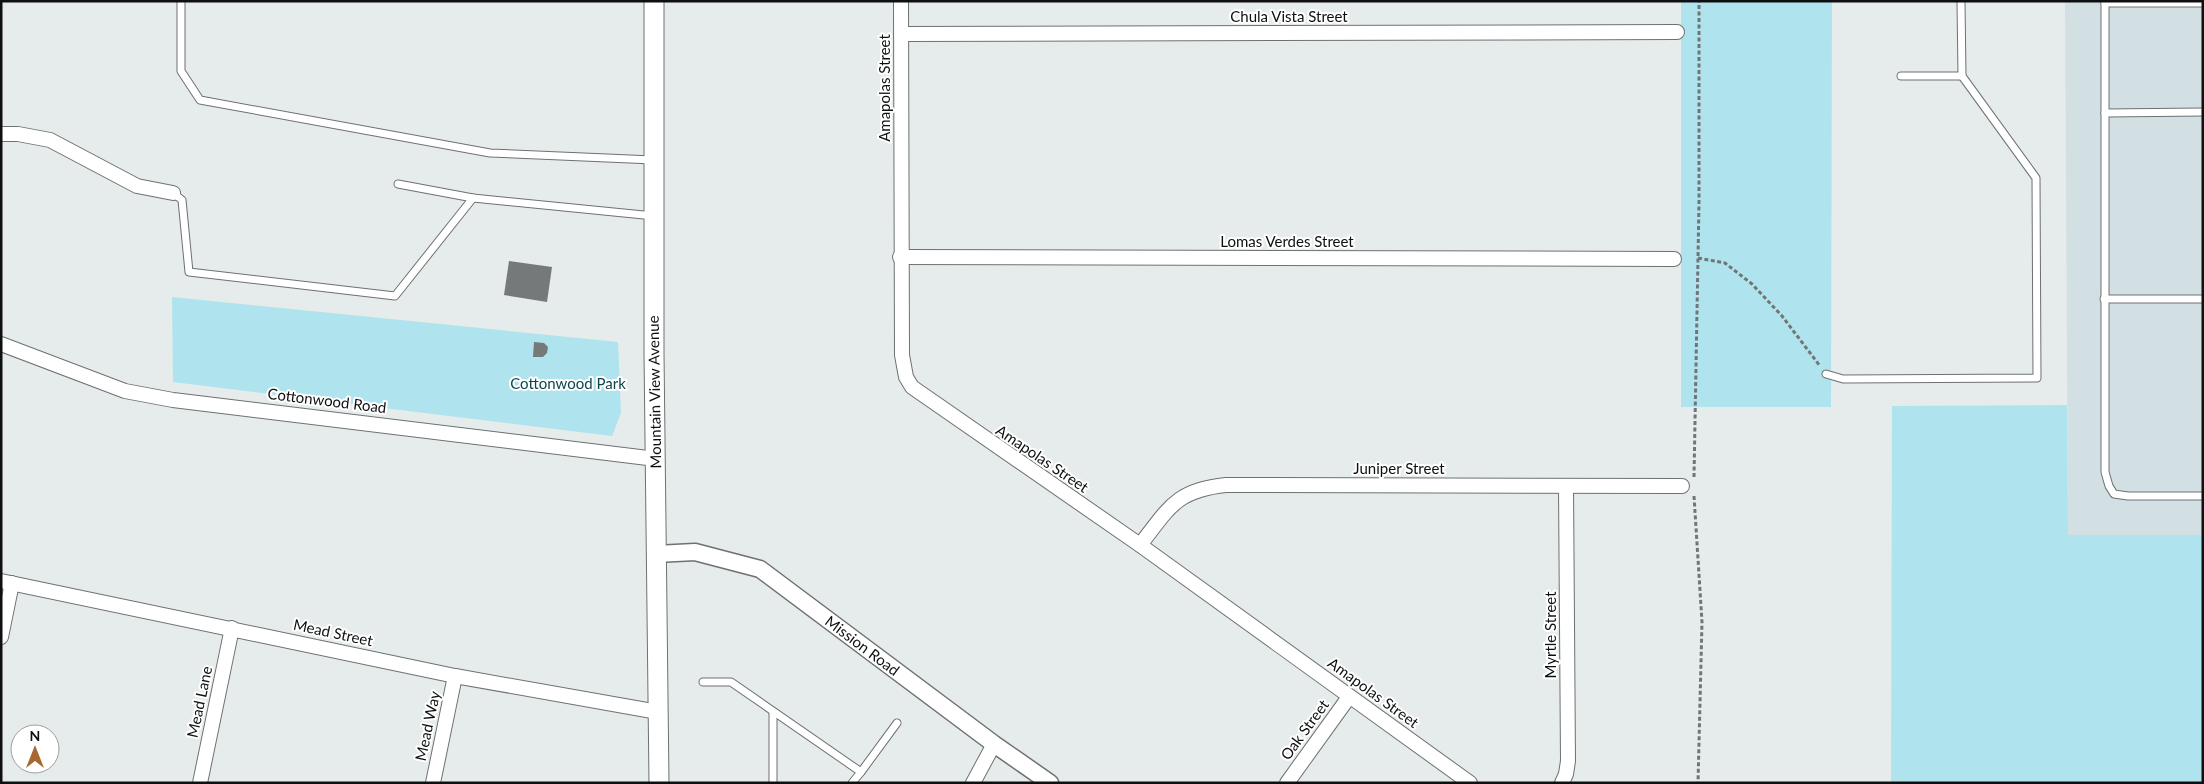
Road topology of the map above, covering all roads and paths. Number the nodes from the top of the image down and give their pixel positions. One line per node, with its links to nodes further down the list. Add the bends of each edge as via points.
1 (181, 1): 15 (lane, via 181,71 200,100 490,153)
2 (654, 1): 15 (main road, Mountain View Avenue)
3 (901, 1): 9 (street, Amapolas Street)
4 (1699, 1): 21 (path)
5 (1961, 1): 11 (lane)
6 (2105, 2): 7 (lane); 13 (lane)
7 (2203, 3)
8 (1677, 32): 9 (street, Chula Vista Street)
9 (902, 34): 20 (street, Amapolas Street)
10 (1901, 76): 11 (lane)
11 (1962, 76): 26 (lane, via 2036,178 2037,378 1843,379)
12 (2203, 112): 13 (lane)
13 (2105, 113): 23 (lane)
14 (1, 134): 17 (street, via 50,140 137,186)
15 (654, 160): 19 (main road, Mountain View Avenue)
16 (398, 184): 18 (lane)
17 (173, 193): 18 (lane, via 182,200 189,272 395,296)
18 (473, 198): 19 (lane)
19 (654, 216): 27 (main road, Mountain View Avenue)
20 (900, 257): 22 (street, Lomas Verdes Street); 31 (street, Amapolas Street, via 902,361 912,387)
21 (1698, 258): 26 (path, via 1725,263 1752,284 1782,316); 29 (path)
22 (1674, 259)
23 (2104, 299): 24 (lane); 30 (lane, via 2104,462 2109,486 2114,494 2128,496)
24 (2203, 299)
25 (1, 344): 27 (street, Cottonwood Road, via 125,391 172,400)
26 (1826, 374)
27 (656, 459): 32 (main road, Mountain View Avenue)
28 (1566, 486): 29 (street, Juniper Street); 31 (street, Juniper Street, via 1208,487 1176,501); 53 (street, Myrtle Street, via 1568,761)
29 (1690, 489): 54 (path, via 1702,622)
30 (2203, 496)
31 (1140, 545): 38 (street, Amapolas Street)
32 (656, 554): 39 (main road, Mountain View Avenue); 42 (street, Mission Road, via 695,552 760,569)
33 (7, 582): 34 (street, Mead Street); 35 (street)
34 (232, 628): 36 (street, Mead Street); 44 (street, Mead Lane)
35 (1, 637)
36 (455, 676): 39 (street, Mead Street); 45 (street, Mead Way)
37 (703, 682): 40 (lane, via 730,682)
38 (1349, 697): 51 (street, Oak Street); 52 (street, Amapolas Street)
39 (658, 712): 46 (main road, Mountain View Avenue)
40 (773, 712): 43 (lane); 47 (lane)
41 (897, 723): 43 (lane)
42 (994, 744): 49 (street); 50 (street, Mission Road)
43 (861, 772): 48 (lane)
44 (200, 783)
45 (433, 783)
46 (659, 783)
47 (773, 783)
48 (852, 783)
49 (973, 783)
50 (1050, 783)
51 (1287, 783)
52 (1470, 783)
53 (1562, 783)
54 (1698, 783)

